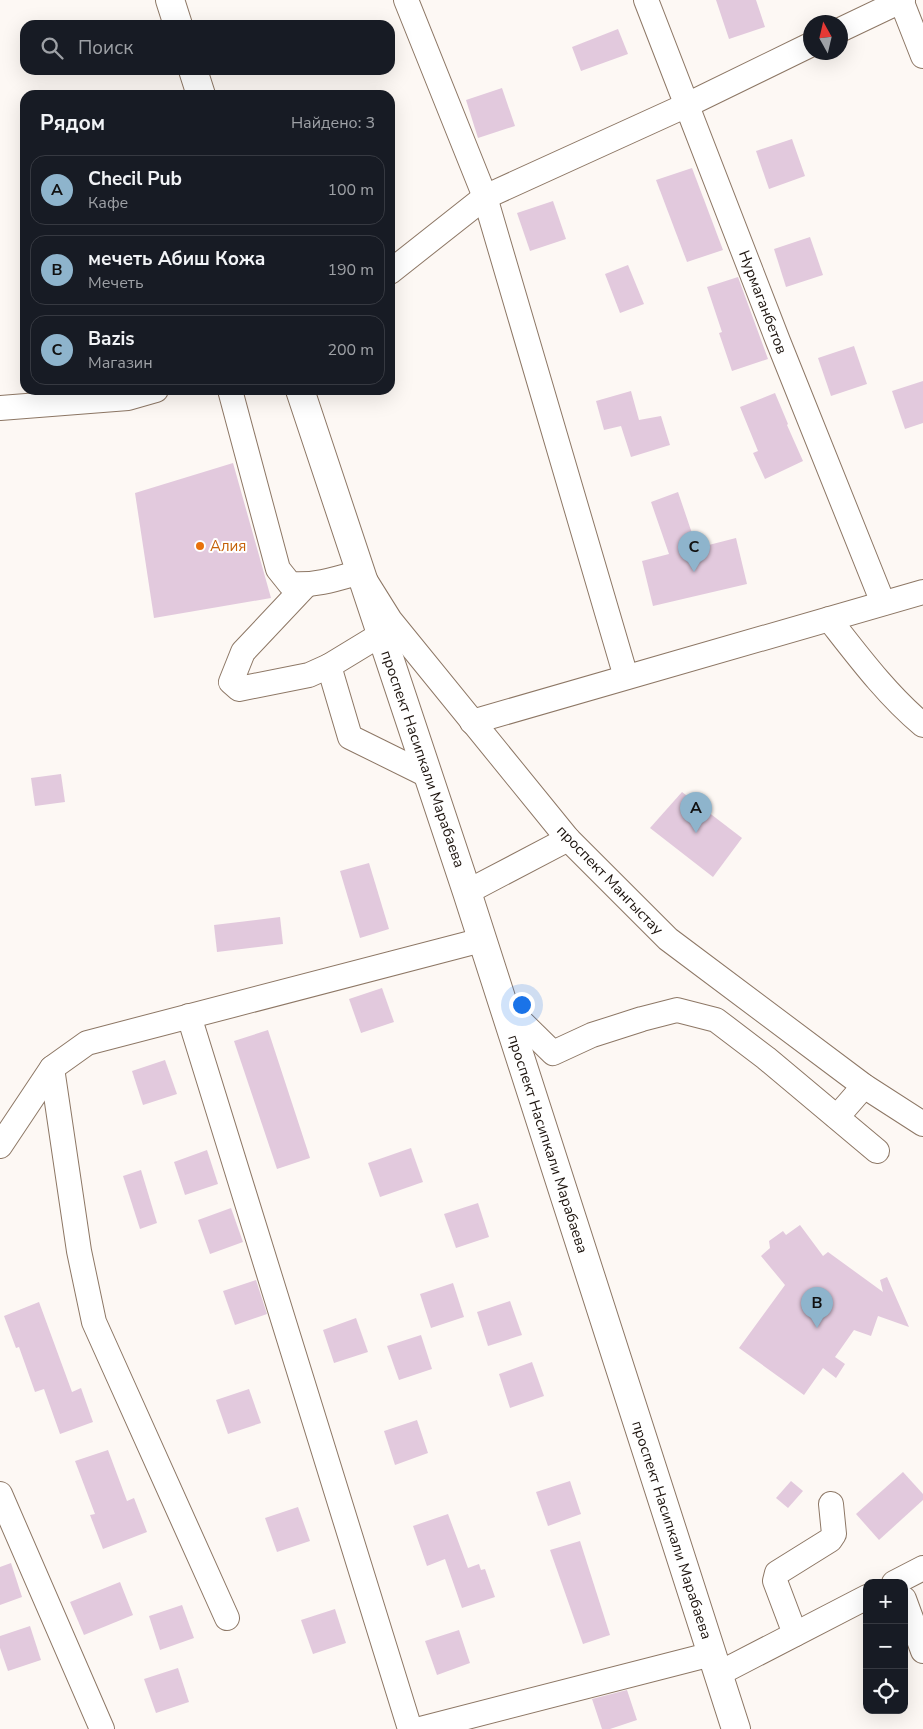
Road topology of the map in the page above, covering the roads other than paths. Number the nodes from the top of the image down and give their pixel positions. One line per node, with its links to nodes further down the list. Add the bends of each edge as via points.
1 (170, 0): 5 (main road)
2 (406, 0): 12 (street)
3 (646, 0): 11 (street, Нурмаганбетов)
4 (902, 0): 6 (street); 8 (street)
5 (176, 20)
6 (848, 26)
7 (803, 48): 11 (street)
8 (923, 56)
9 (195, 75): 10 (main road)
10 (200, 90)
11 (687, 105): 12 (street); 21 (street, Нурмаганбетов)
12 (485, 197): 13 (street); 25 (street)
13 (395, 268)
14 (138, 395): 17 (street)
15 (231, 395): 19 (street, via 278,569 290,584)
16 (302, 395): 18 (main road, проспект Насипкали Марабаева)
17 (0, 408)
18 (360, 572): 19 (street); 23 (main road, проспект Насипкали Марабаева); 26 (street, проспект Мангыстау, via 390,620)
19 (306, 585): 24 (street, via 242,652 231,682 239,688 309,674)
20 (923, 592): 21 (street)
21 (883, 603): 22 (street)
22 (829, 619): 25 (street); 27 (street, via 905,710)
23 (380, 635): 24 (street); 28 (main road, проспект Насипкали Марабаева)
24 (329, 666): 28 (street, via 350,737)
25 (626, 677): 26 (street)
26 (472, 722): 29 (street, проспект Мангыстау)
27 (923, 725)
28 (428, 775): 30 (main road, проспект Насипкали Марабаева)
29 (568, 839): 30 (street); 35 (street, проспект Мангыстау, via 668,939)
30 (467, 892): 31 (main road, проспект Насипкали Марабаева)
31 (482, 940): 32 (main road, проспект Насипкали Марабаева); 33 (street)
32 (502, 1003): 36 (street, via 553,1053 592,1035 677,1010 716,1020); 49 (main road, проспект Насипкали Марабаева)
33 (189, 1016): 34 (street, via 87,1043); 51 (street)
34 (52, 1068): 38 (street); 46 (street, via 78,1251 94,1322)
35 (864, 1086): 36 (street); 37 (street, проспект Мангыстау)
36 (837, 1117): 39 (street)
37 (923, 1124)
38 (0, 1146)
39 (877, 1151)
40 (0, 1494): 50 (street)
41 (831, 1504): 47 (street, via 834,1534 830,1540 777,1573 775,1581)
42 (923, 1568): 43 (street)
43 (908, 1579)
44 (863, 1599): 47 (street)
45 (908, 1610): 48 (street)
46 (227, 1618)
47 (795, 1634): 49 (street)
48 (923, 1651)
49 (715, 1664): 52 (street); 53 (main road, проспект Насипкали Марабаева)
50 (102, 1729)
51 (410, 1729)
52 (420, 1729)
53 (736, 1729)

